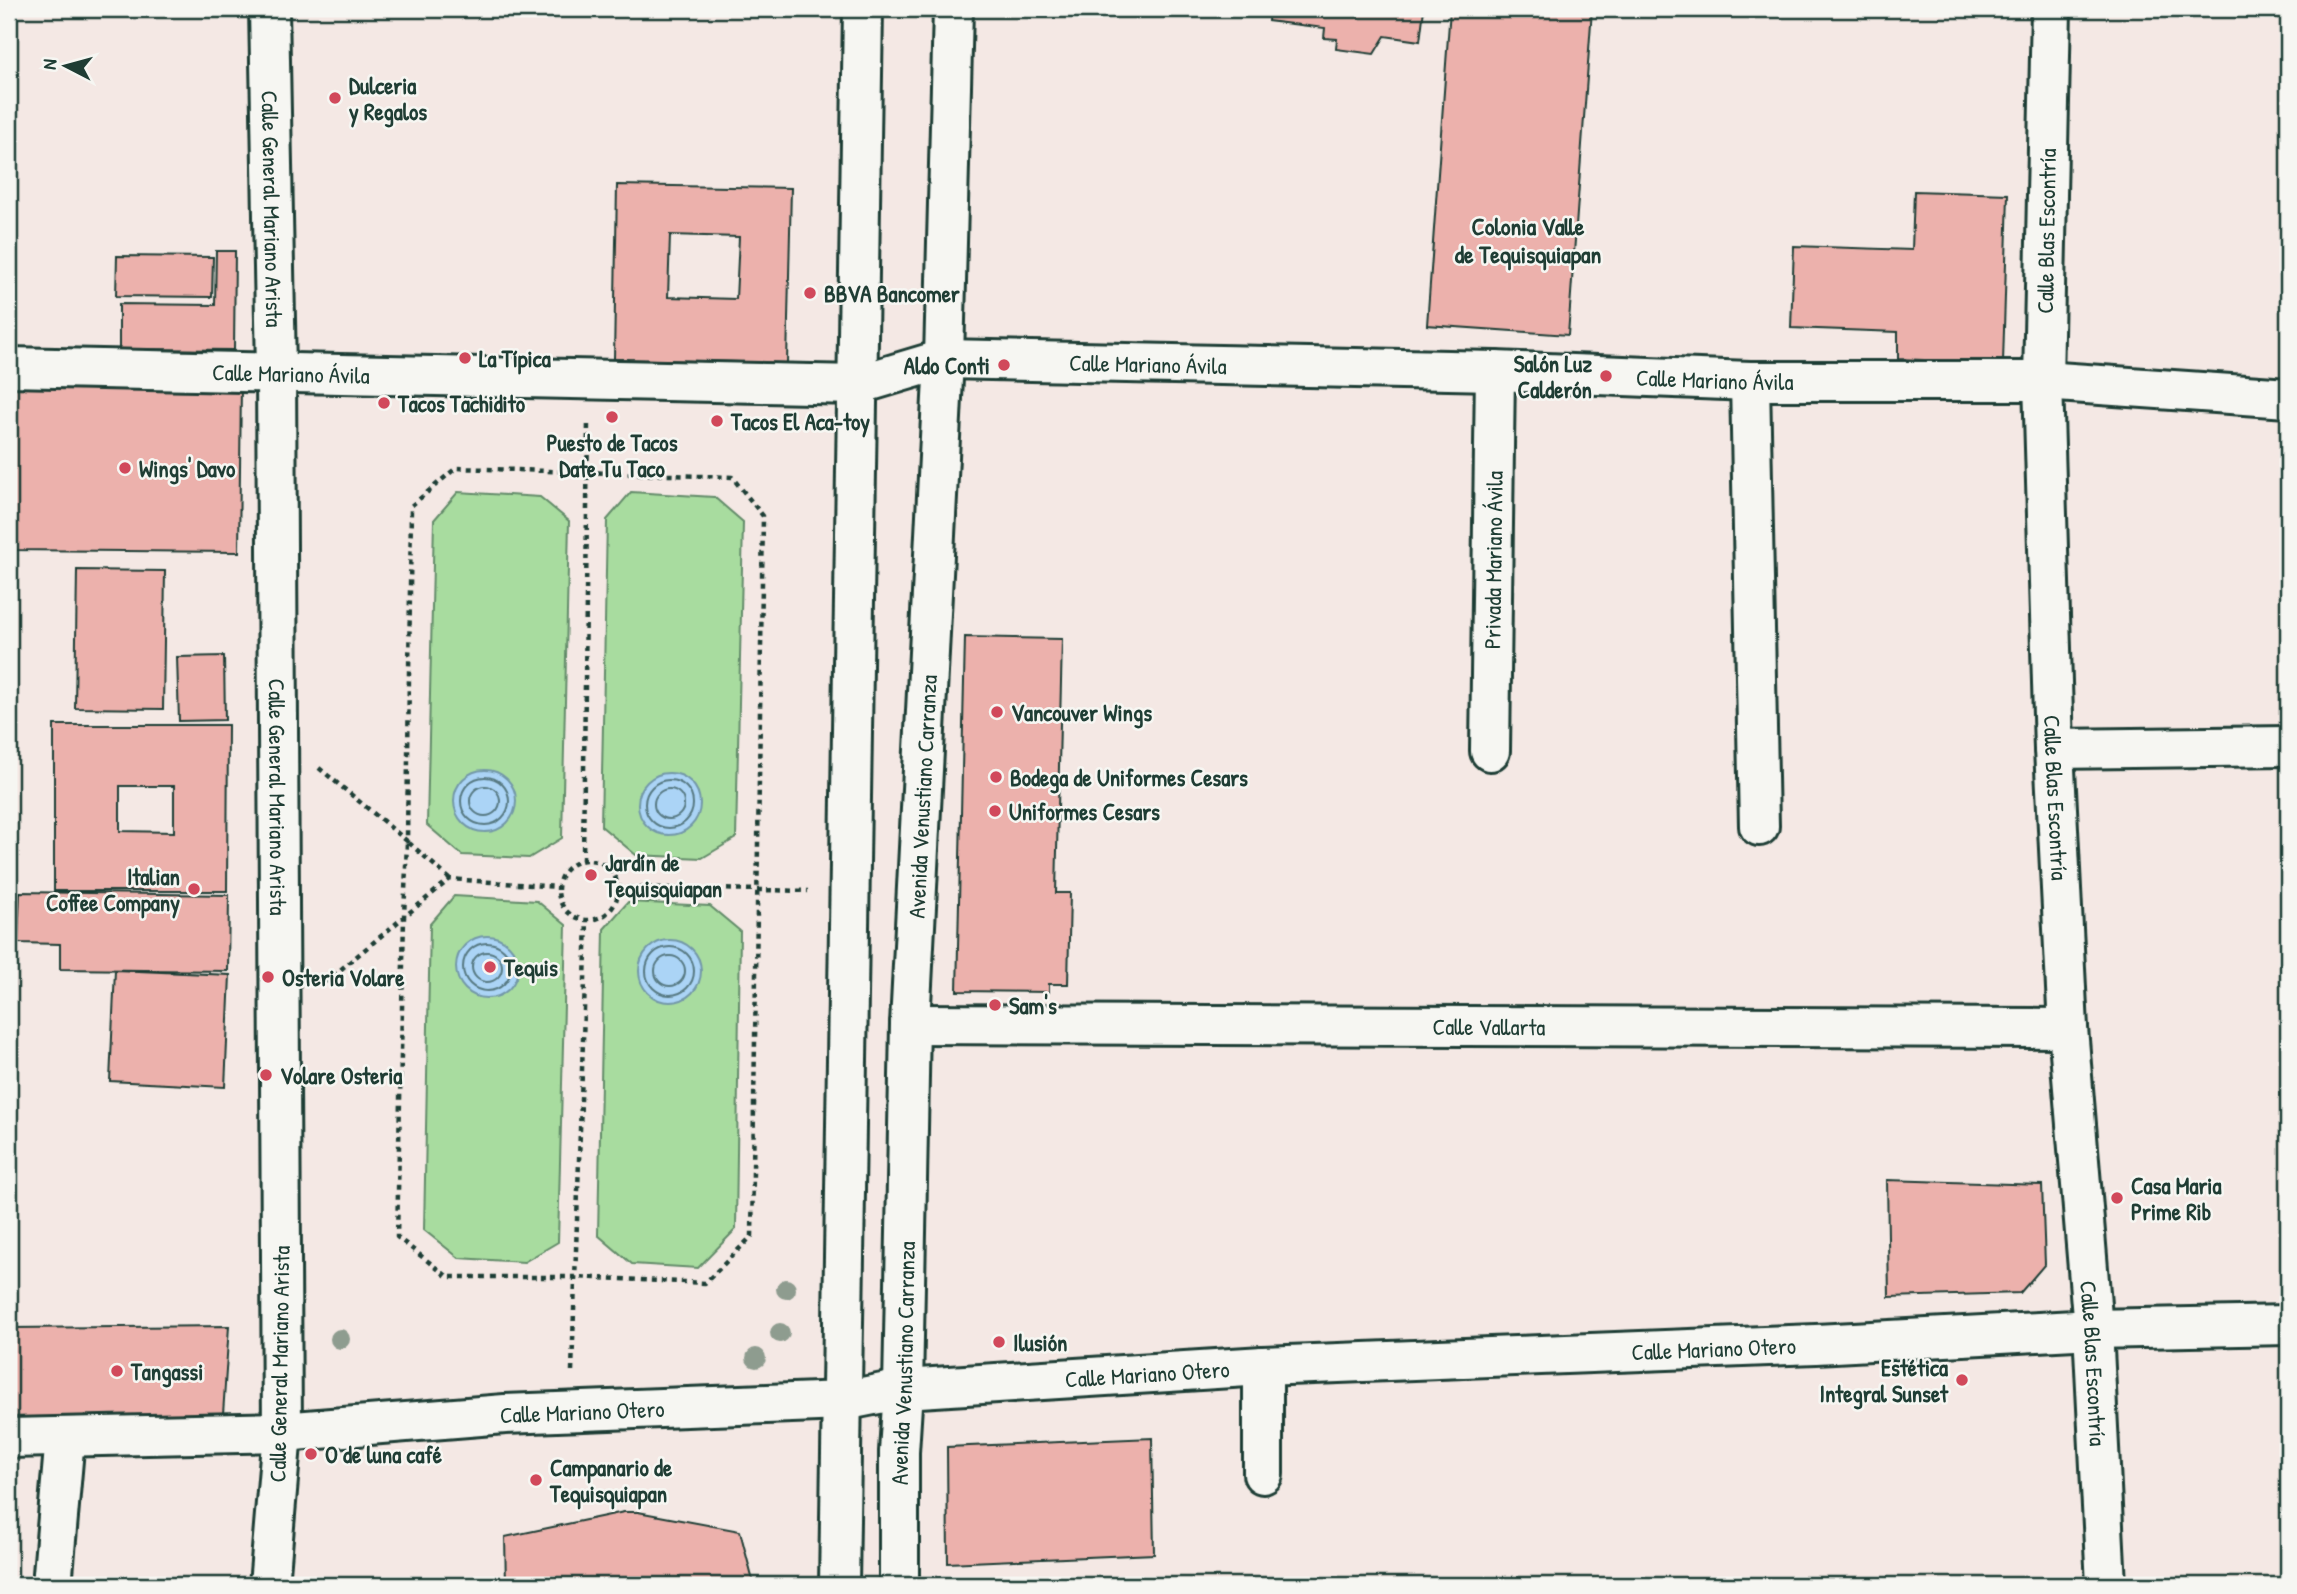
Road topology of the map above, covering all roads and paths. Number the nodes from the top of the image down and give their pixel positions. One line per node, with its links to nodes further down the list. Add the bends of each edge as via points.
1 (269, 9): 8 (street, Calle General Mariano Arista)
2 (863, 9): 12 (street)
3 (953, 9): 5 (street, Avenida Venustiano Carranza)
4 (2052, 9): 11 (street, Calle Blas Escontría)
5 (944, 359): 7 (street, Calle Mariano Ávila); 12 (street, Calle Mariano Ávila); 30 (street, Avenida Venustiano Carranza)
6 (9, 367): 8 (street, Calle Mariano Ávila)
7 (1495, 371): 10 (street, Calle Mariano Ávila); 18 (street, Privada Mariano Ávila)
8 (276, 372): 9 (street, Calle Mariano Ávila); 15 (street, Calle General Mariano Arista)
9 (589, 379): 12 (street, Calle Mariano Ávila); 14 (path)
10 (1750, 381): 11 (street, Calle Mariano Ávila); 19 (street)
11 (2043, 381): 13 (street, Calle Mariano Ávila); 17 (street, Calle Blas Escontría)
12 (857, 385): 26 (street)
13 (2288, 398)
14 (587, 473): 20 (path, via 456,468 411,506); 21 (path); 25 (path, via 732,477 763,516)
15 (278, 734): 20 (path); 29 (street, Calle General Mariano Arista)
16 (2288, 746): 17 (street)
17 (2054, 748): 31 (street, Calle Blas Escontría)
18 (1490, 751)
19 (1759, 826)
20 (407, 841): 22 (path); 27 (path)
21 (583, 860): 23 (path, via 566,870); 24 (path, via 606,866)
22 (450, 879): 23 (path); 27 (path)
23 (558, 887): 28 (path, via 558,897 569,914)
24 (617, 887): 25 (path); 28 (path, via 610,910)
25 (756, 891): 26 (path); 32 (path, via 752,1237 705,1283)
26 (850, 891): 37 (street)
27 (404, 916): 29 (path); 32 (path, via 397,1237 448,1277)
28 (587, 920): 32 (path)
29 (280, 1020): 39 (street, Calle General Mariano Arista)
30 (910, 1024): 31 (street, Calle Vallarta); 36 (street, Avenida Venustiano Carranza)
31 (2068, 1028): 34 (street, Calle Blas Escontría)
32 (576, 1277): 38 (path)
33 (2288, 1325): 34 (street, Calle Mariano Otero)
34 (2093, 1329): 35 (street, Calle Mariano Otero); 47 (street, Calle Blas Escontría)
35 (1263, 1366): 36 (street, Calle Mariano Otero); 42 (street)
36 (903, 1389): 37 (street, Calle Mariano Otero); 46 (street, Avenida Venustiano Carranza)
37 (843, 1401): 38 (street, Calle Mariano Otero); 45 (street)
38 (570, 1412): 39 (street, Calle Mariano Otero)
39 (282, 1432): 40 (street, Calle Mariano Otero); 44 (street, Calle General Mariano Arista)
40 (65, 1437): 41 (street, Calle Mariano Otero); 43 (street)
41 (9, 1438)
42 (1263, 1474)
43 (52, 1585)
44 (269, 1585)
45 (839, 1585)
46 (899, 1585)
47 (2106, 1585)

